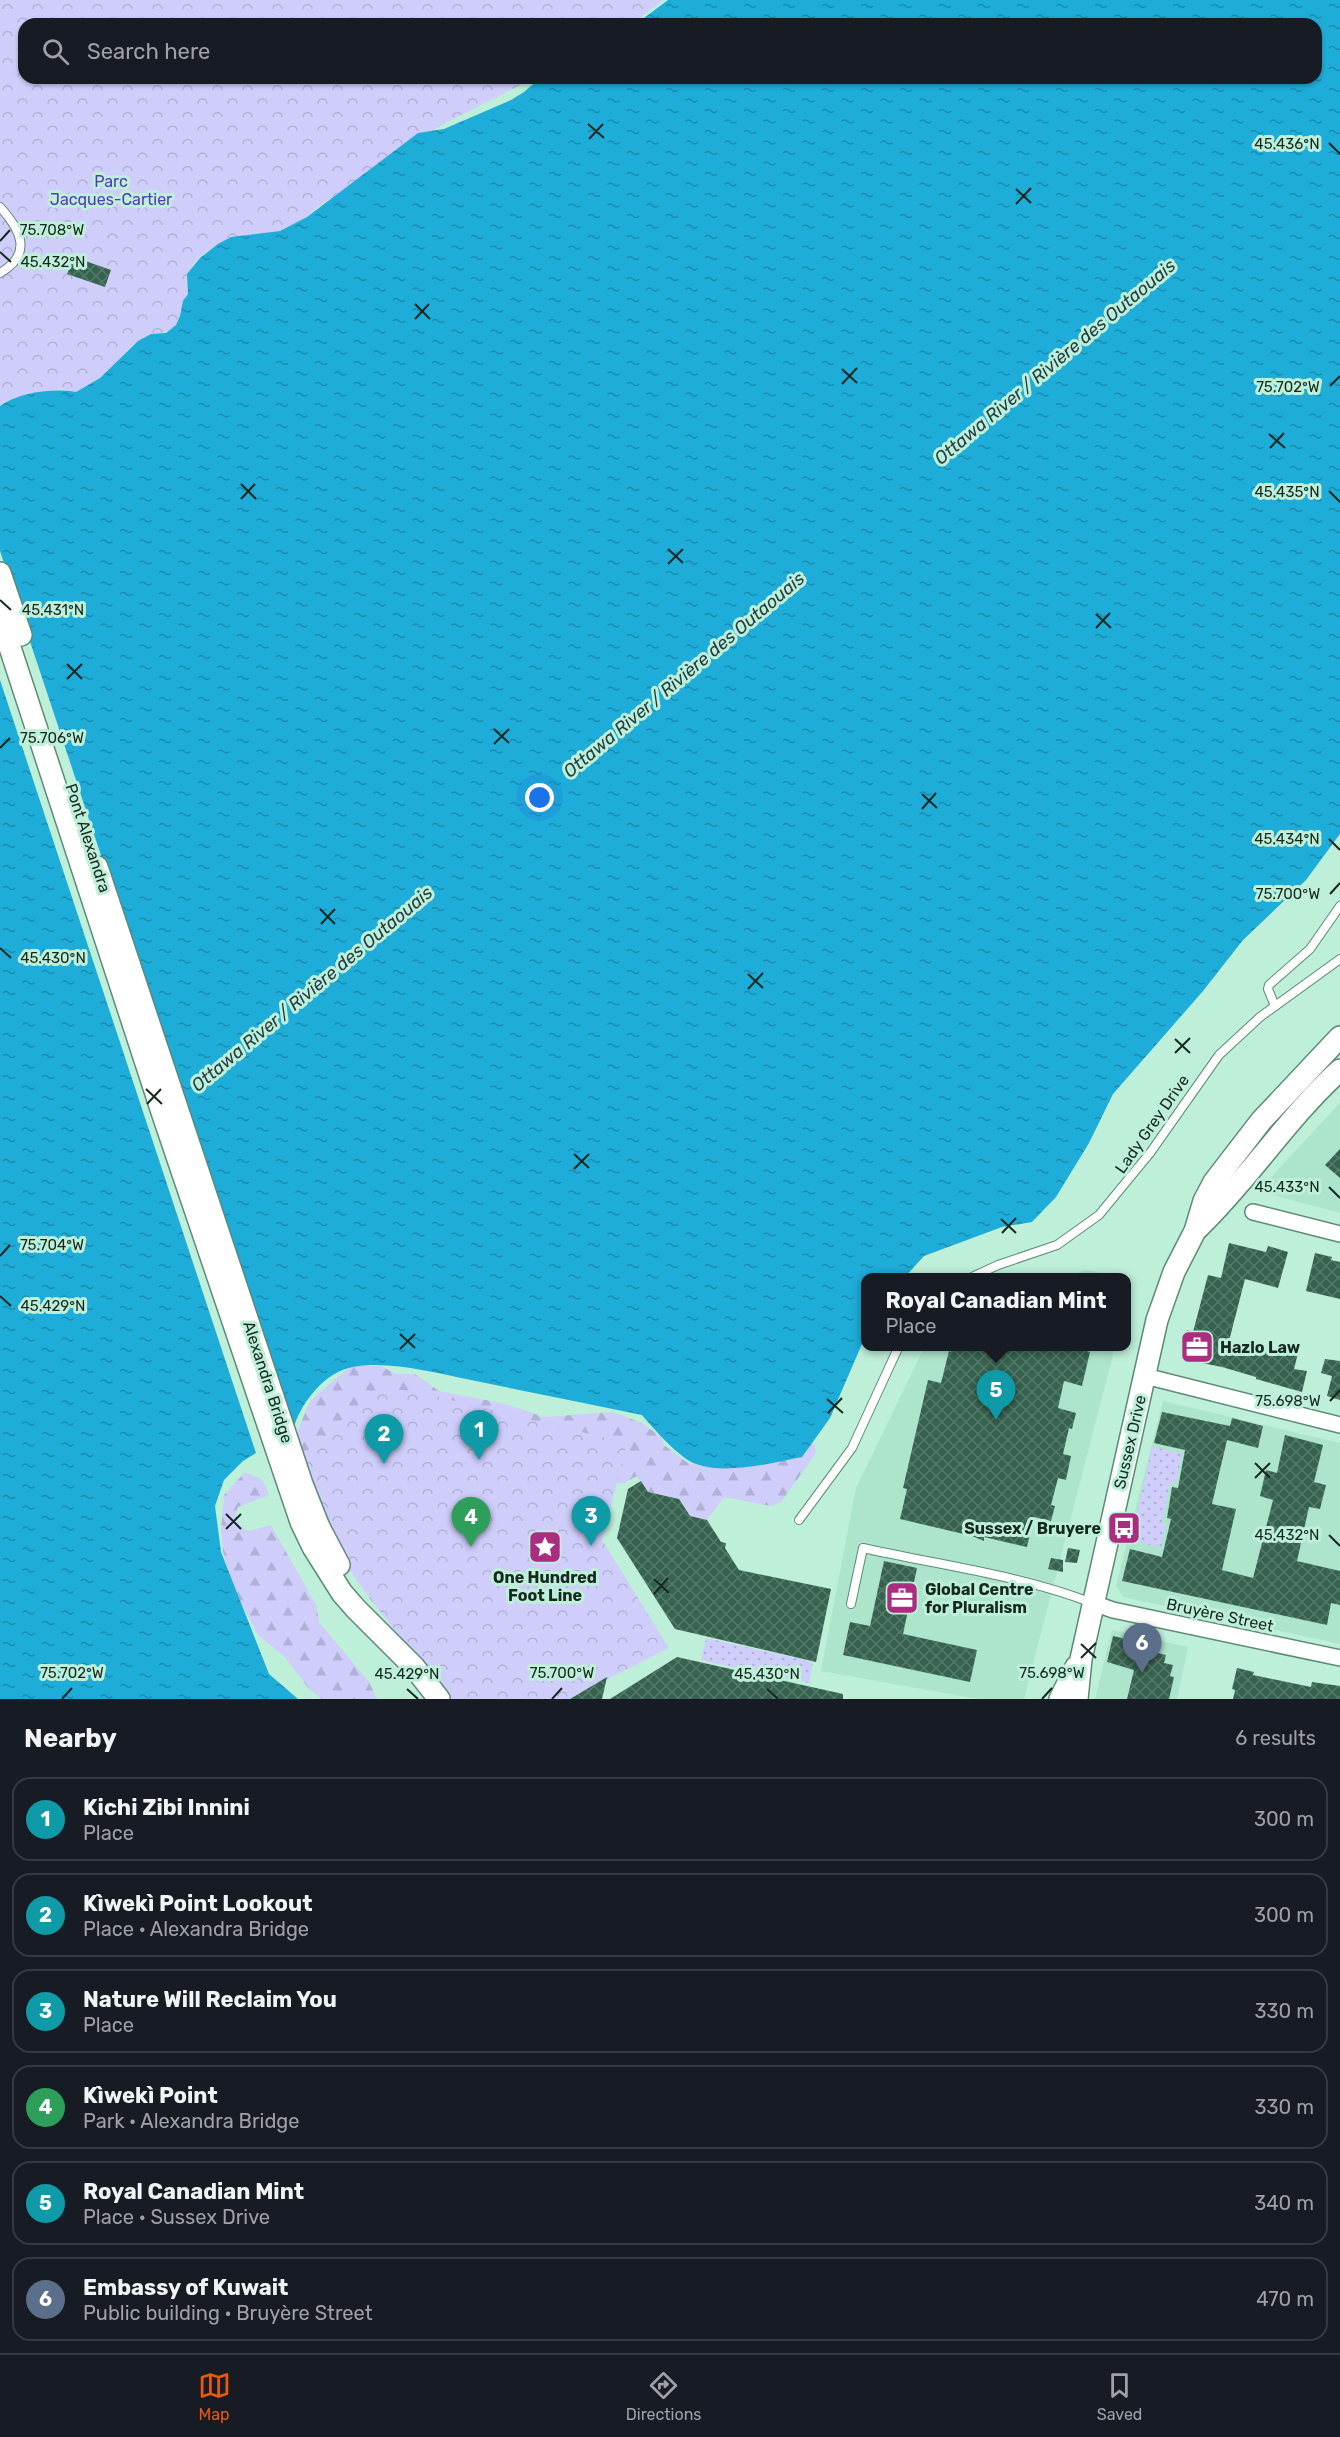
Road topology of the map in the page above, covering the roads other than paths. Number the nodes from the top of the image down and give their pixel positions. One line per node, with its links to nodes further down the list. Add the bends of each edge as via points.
1 (0, 207): 2 (lane, via 16,225 21,241 17,258)
2 (0, 273)
3 (0, 573): 10 (main road, Pont Alexandra)
4 (0, 617): 18 (main road)
5 (1340, 906): 7 (lane, via 1310,949 1269,985)
6 (1340, 959): 7 (lane, Lady Grey Drive)
7 (1275, 1006): 14 (lane, Lady Grey Drive, via 1219,1055 1150,1153 1099,1215 1057,1245)
8 (1340, 1037): 12 (main road, Sussex Drive, via 1282,1097 1214,1182)
9 (1340, 1070): 12 (main road, Sussex Drive, via 1304,1104 1231,1194)
10 (176, 1103): 18 (main road, Alexandra Bridge)
11 (1253, 1212): 13 (street)
12 (1195, 1231): 16 (main road, Sussex Drive, via 1164,1298)
13 (1340, 1234)
14 (981, 1273)
15 (897, 1351): 19 (lane, via 852,1448)
16 (1144, 1376): 17 (street); 20 (main road, Sussex Drive)
17 (1340, 1425)
18 (295, 1486): 24 (main road, Alexandra Bridge, via 333,1555 394,1645)
19 (799, 1520)
20 (1093, 1603): 21 (lane, via 1040,1586 863,1548); 22 (street, Bruyère Street); 23 (main road, Sussex Drive)
21 (851, 1604)
22 (1340, 1658)
23 (1081, 1659): 25 (main road, Sussex Drive); 26 (main road, Sussex Drive)
24 (439, 1699)
25 (1060, 1699)
26 (1077, 1699)

